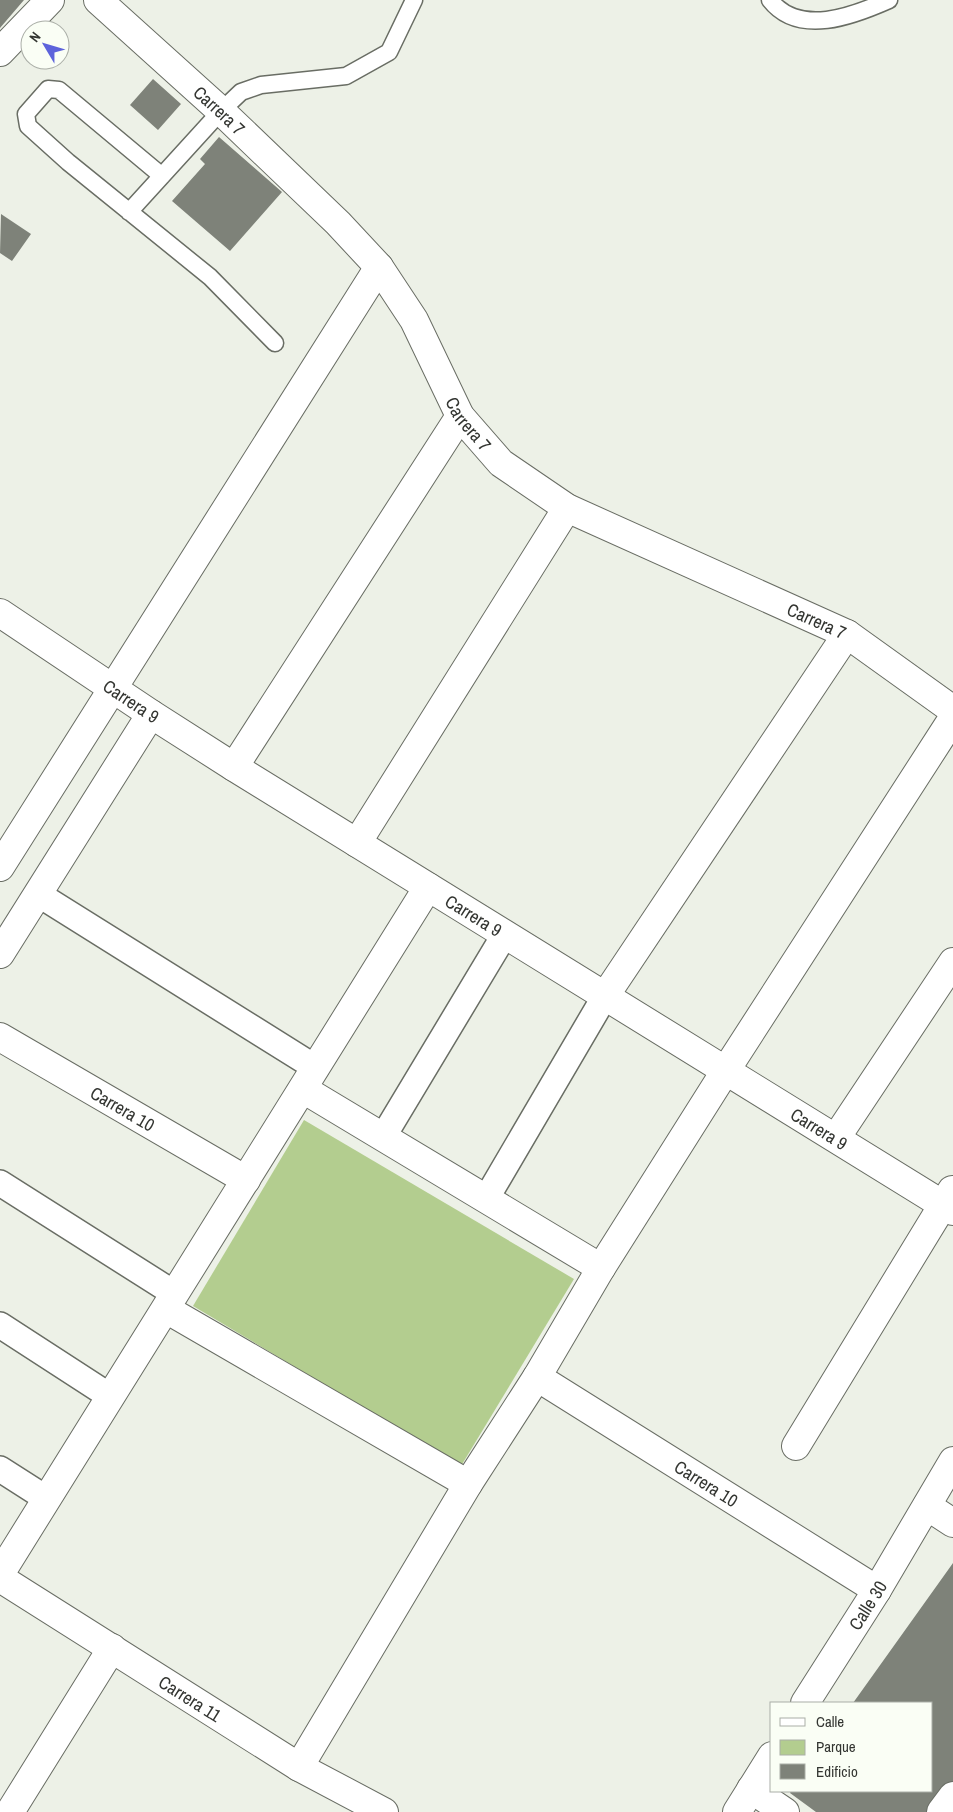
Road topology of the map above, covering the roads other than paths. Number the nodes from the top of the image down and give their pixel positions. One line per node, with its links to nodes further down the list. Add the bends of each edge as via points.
1 (50, 0): 6 (street)
2 (98, 0): 7 (street, Carrera 7)
3 (414, 0): 7 (lane, via 390,52 346,76 261,85 241,92)
4 (770, 0): 5 (lane, via 779,11 813,22 860,13)
5 (889, 0)
6 (0, 52)
7 (221, 111): 8 (lane); 10 (street, Carrera 7, via 338,223)
8 (162, 176): 9 (lane); 9 (lane, via 59,90 48,89 26,114 28,126)
9 (129, 212): 11 (lane, via 210,277)
10 (379, 267): 12 (street, Carrera 7, via 414,320); 16 (street)
11 (275, 343)
12 (460, 416): 13 (street, Carrera 7, via 501,463); 20 (street)
13 (567, 508): 15 (street, Carrera 7); 21 (street)
14 (0, 613): 16 (street, Carrera 9)
15 (847, 634): 17 (street, Carrera 7); 28 (street)
16 (113, 689): 18 (street, Carrera 9); 22 (street)
17 (953, 710)
18 (151, 714): 20 (street, Carrera 9); 24 (street)
19 (953, 718): 30 (street)
20 (234, 767): 21 (street, Carrera 9)
21 (357, 843): 23 (street, Carrera 9)
22 (0, 868)
23 (428, 887): 25 (street, Carrera 9); 31 (street)
24 (38, 894): 26 (street); 31 (street)
25 (505, 934): 28 (street, Carrera 9); 32 (street)
26 (0, 954)
27 (953, 962): 33 (street)
28 (605, 996): 30 (street, Carrera 9); 36 (street)
29 (0, 1037): 34 (street, Carrera 10)
30 (726, 1070): 33 (street, Carrera 9); 38 (street)
31 (310, 1078): 32 (street); 34 (street)
32 (383, 1137): 36 (street)
33 (836, 1138): 37 (street, Carrera 9)
34 (246, 1180): 39 (street)
35 (0, 1183): 39 (street)
36 (486, 1199): 38 (street)
37 (950, 1201): 43 (street)
38 (601, 1268): 41 (street)
39 (171, 1302): 42 (street); 46 (street)
40 (0, 1325): 42 (street)
41 (537, 1377): 46 (street); 52 (street, Carrera 10)
42 (111, 1397): 47 (street)
43 (796, 1446)
44 (953, 1461): 48 (street, Calle 30)
45 (0, 1469): 47 (street)
46 (468, 1484): 56 (street)
47 (48, 1499): 50 (street)
48 (927, 1506): 49 (street); 52 (street, Calle 30)
49 (953, 1523)
50 (0, 1574)
51 (0, 1578): 53 (street, Carrera 11)
52 (877, 1590): 54 (street, Calle 30)
53 (112, 1648): 56 (street, Carrera 11); 60 (street)
54 (806, 1702)
55 (770, 1759): 57 (street)
56 (299, 1767): 59 (street, Carrera 11)
57 (751, 1789): 61 (street); 62 (street)
58 (953, 1796): 63 (street)
59 (377, 1810)
60 (10, 1812)
61 (737, 1812)
62 (785, 1812)
63 (941, 1812)

